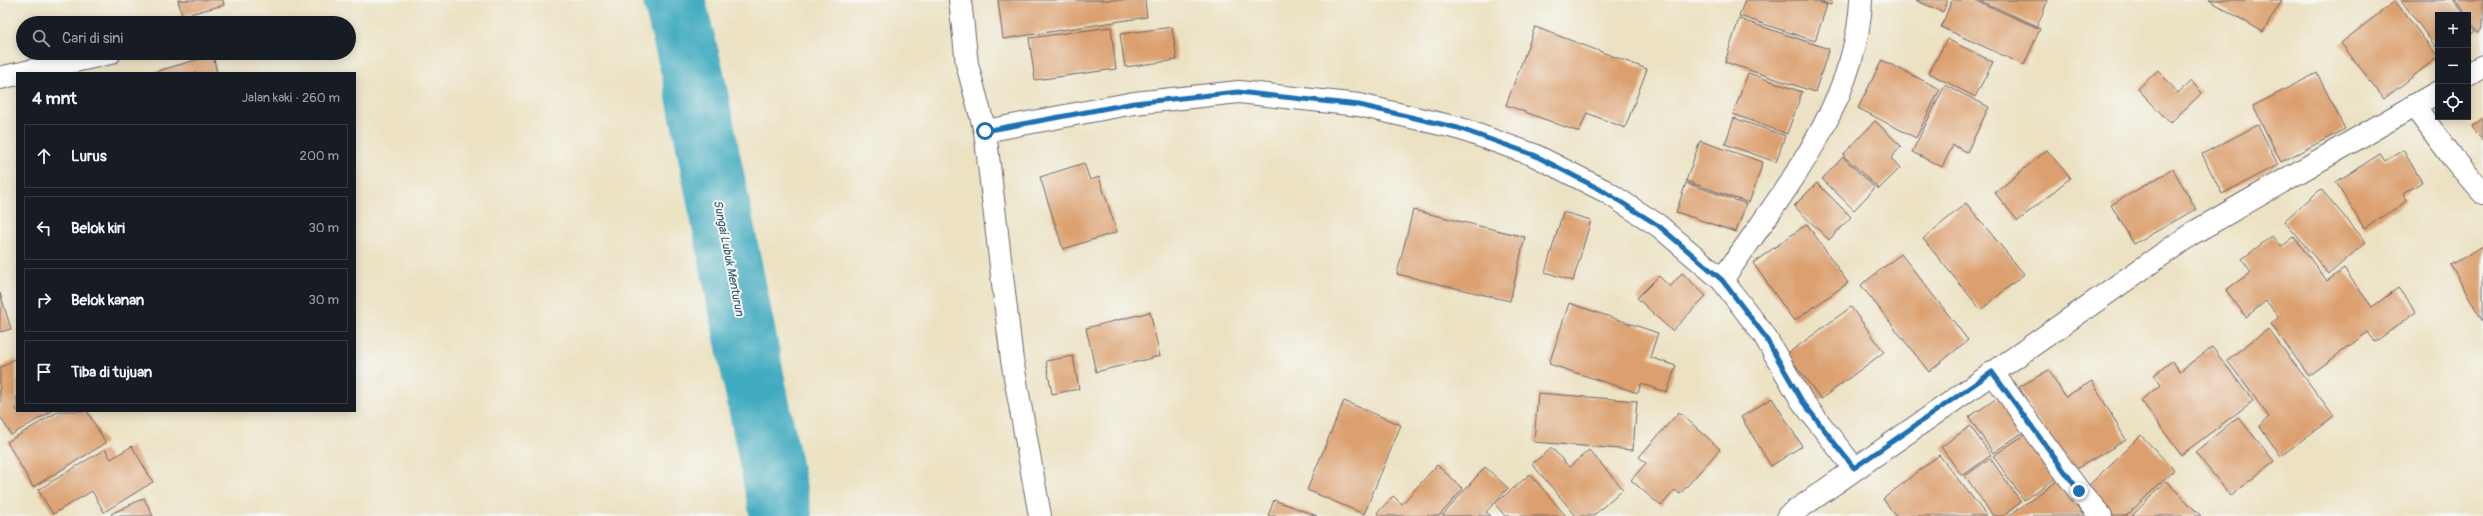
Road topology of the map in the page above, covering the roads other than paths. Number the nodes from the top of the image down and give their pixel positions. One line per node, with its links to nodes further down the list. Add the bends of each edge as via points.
1 (960, 0): 11 (street, via 967,64)
2 (1860, 0): 13 (street, via 1856,42 1838,100 1790,181)
3 (79, 60): 5 (street)
4 (2483, 66): 6 (street)
5 (26, 72)
6 (2471, 73)
7 (16, 74): 8 (street)
8 (0, 78)
9 (2435, 94): 10 (street)
10 (2414, 106): 12 (street); 14 (street, via 2193,233)
11 (985, 131): 13 (street, via 1134,103 1238,92 1359,105 1458,128 1534,155 1605,192 1659,226); 16 (street, via 1012,360)
12 (2483, 193)
13 (1722, 280): 15 (street, via 1764,335 1802,401)
14 (1992, 372): 15 (street); 18 (street, via 2079,491)
15 (1854, 468): 17 (street)
16 (1040, 516)
17 (1788, 516)
18 (2101, 516)

